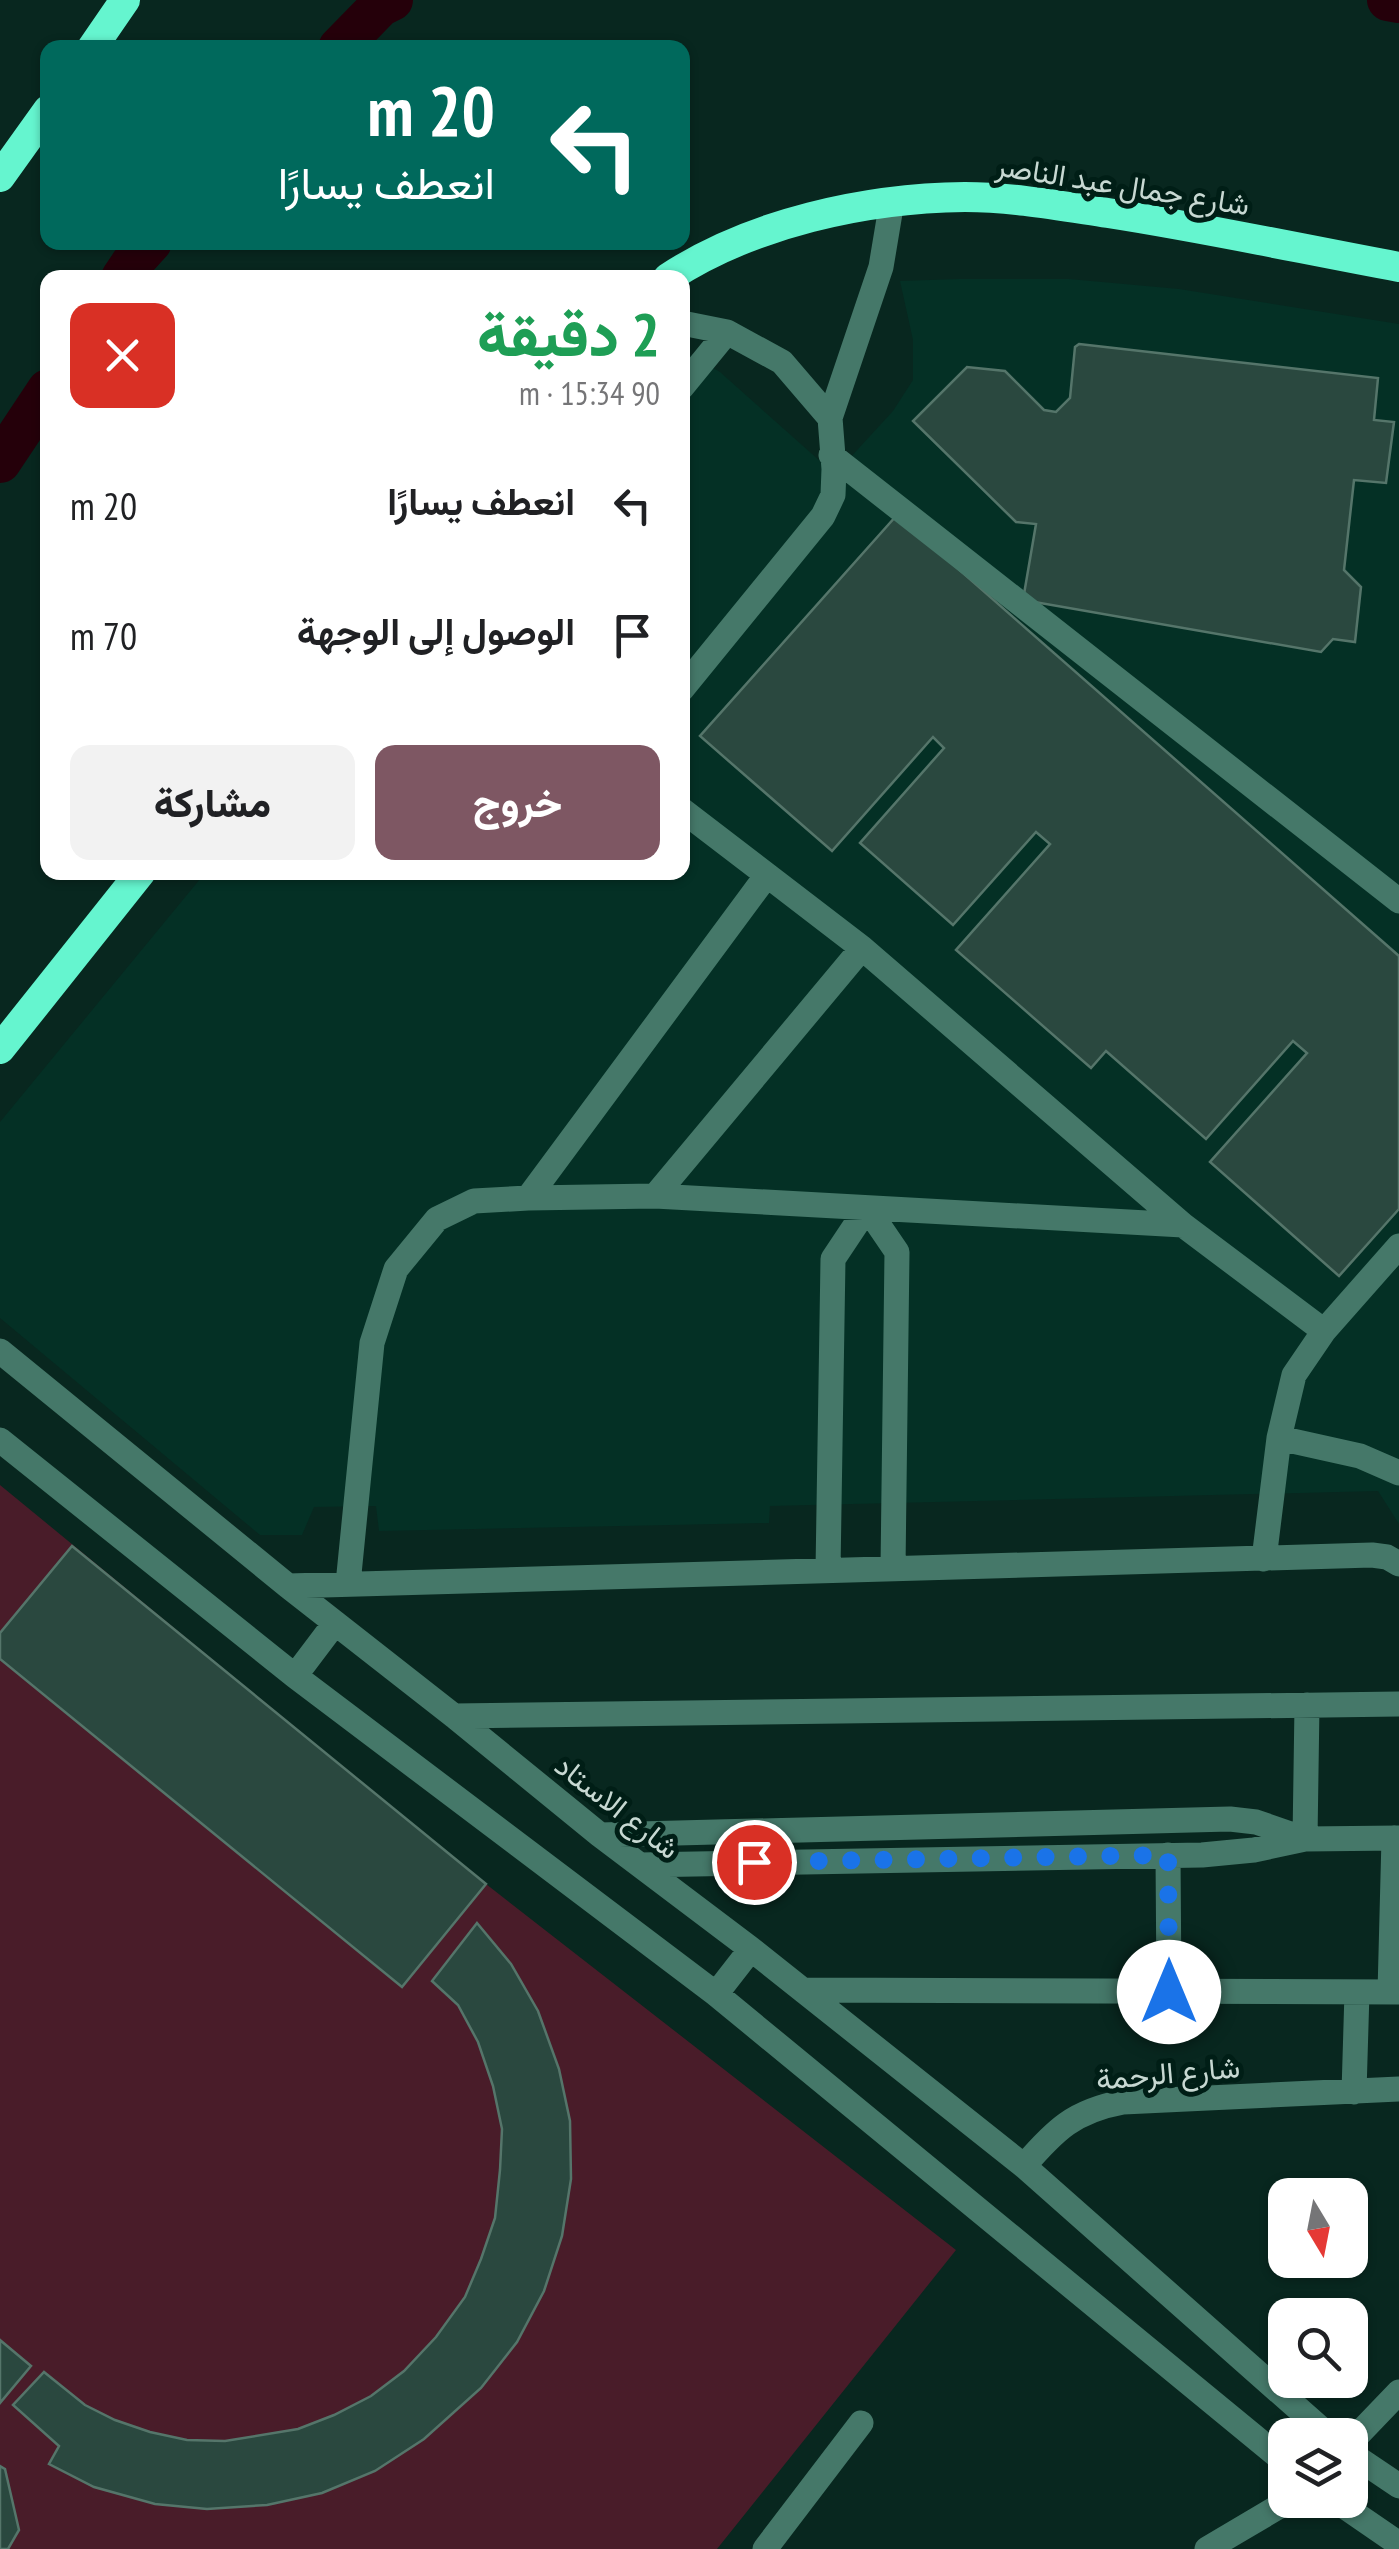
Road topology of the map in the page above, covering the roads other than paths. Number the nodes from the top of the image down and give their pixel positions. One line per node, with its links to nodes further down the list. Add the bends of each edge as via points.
1 (126, 0): 2 (highway)
2 (98, 40)
3 (40, 121): 4 (highway)
4 (0, 177)
5 (892, 201): 6 (highway, شارع جمال عبد الناصر, via 1042,203); 7 (highway, شارع جمال عبد الناصر, via 819,214 748,238); 11 (street, via 881,267)
6 (1399, 267)
7 (684, 270)
8 (690, 325): 9 (street)
9 (727, 332): 10 (street); 11 (street, via 782,362)
10 (690, 377)
11 (830, 418): 12 (street)
12 (832, 455): 13 (street, via 832,495 823,516); 17 (street)
13 (690, 679)
14 (690, 816): 15 (street)
15 (766, 875): 18 (street); 21 (street)
16 (136, 880): 19 (highway)
17 (1399, 901)
18 (862, 948): 20 (street); 23 (street)
19 (0, 1048)
20 (655, 1196): 21 (street); 22 (street)
21 (528, 1198): 34 (street, via 474,1201 437,1219 396,1268 372,1343)
22 (867, 1208): 23 (street); 32 (street, via 897,1252); 33 (street, via 833,1259)
23 (1183, 1225): 25 (street)
24 (1399, 1246): 25 (street)
25 (1324, 1331): 27 (street, via 1294,1375)
26 (0, 1351): 35 (street, شارع الاستاد)
27 (1279, 1438): 29 (street, via 1360,1456); 30 (street)
28 (0, 1440): 37 (street)
29 (1399, 1473)
30 (1264, 1559): 31 (street, via 1372,1555); 32 (street)
31 (1399, 1564)
32 (893, 1568): 33 (street)
33 (828, 1570): 34 (street)
34 (348, 1584): 35 (street)
35 (288, 1586): 36 (street, شارع الاستاد)
36 (336, 1624): 37 (street); 40 (street, شارع الاستاد)
37 (295, 1676): 51 (street)
38 (1399, 1704): 39 (street)
39 (1307, 1705): 40 (street); 43 (street)
40 (454, 1716): 41 (street, شارع الاستاد)
41 (600, 1834): 43 (street, via 1230,1820); 45 (street, شارع الاستاد)
42 (1397, 1838): 43 (street); 50 (street)
43 (1305, 1839): 44 (street, via 1228,1854)
44 (1168, 1855): 45 (street); 48 (street)
45 (640, 1865): 46 (street, شارع الاستاد)
46 (752, 1949): 47 (street, شارع الاستاد); 51 (street)
47 (803, 1990): 48 (street); 54 (street, شارع الاستاد)
48 (1169, 1992): 49 (street)
49 (1357, 1992): 50 (street); 53 (street)
50 (1395, 1992)
51 (716, 1994): 59 (street)
52 (1399, 2090): 53 (street, شارع الرحمة)
53 (1354, 2092): 54 (street, شارع الرحمة, via 1104,2106 1053,2132)
54 (1024, 2166): 56 (street, شارع الاستاد)
55 (1399, 2392): 58 (street)
56 (1309, 2418)
57 (861, 2423): 65 (street)
58 (1368, 2424)
59 (1268, 2448)
60 (1368, 2465): 61 (street)
61 (1399, 2486)
62 (1268, 2513): 66 (street)
63 (1361, 2518): 64 (street)
64 (1399, 2544)
65 (765, 2549)
66 (1207, 2549)

